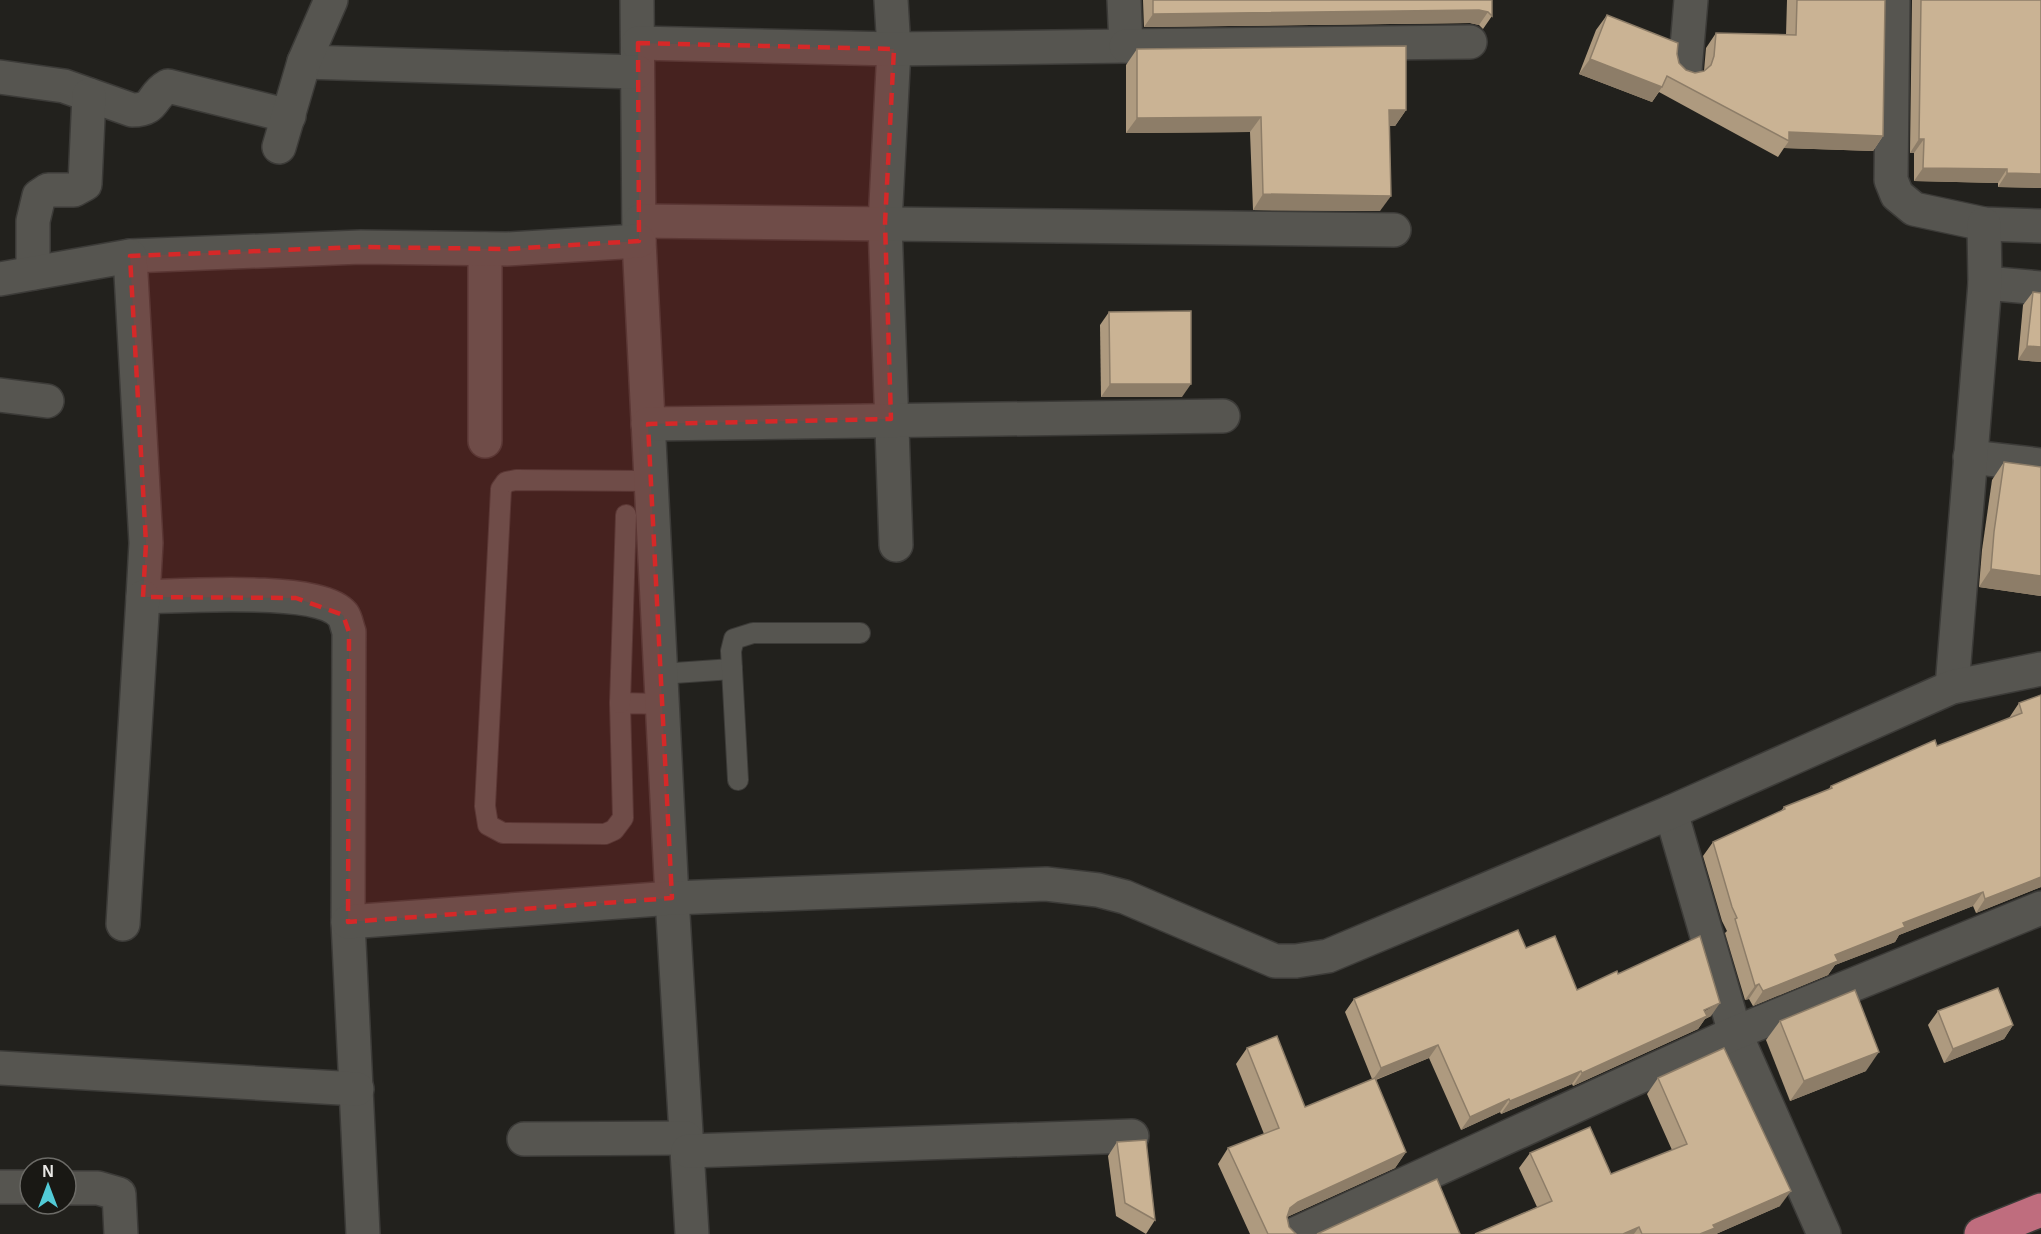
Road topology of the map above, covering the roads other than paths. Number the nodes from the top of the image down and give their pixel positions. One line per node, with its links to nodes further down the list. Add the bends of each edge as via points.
1 (637, 0): 10 (street)
2 (891, 0): 9 (street)
3 (1124, 0): 8 (street)
4 (1691, 0): 12 (street)
5 (1893, 0): 18 (street, via 1891,180 1897,195 1914,209)
6 (328, 1): 11 (street)
7 (1470, 42): 8 (street)
8 (1126, 46): 9 (street)
9 (894, 49): 10 (street); 17 (street)
10 (637, 58): 11 (street); 21 (street)
11 (304, 62): 15 (street)
12 (1685, 70)
13 (0, 77): 14 (street, via 64,86)
14 (89, 95): 15 (street, via 141,110 168,86); 24 (street, via 85,184 74,190 48,190 39,196 33,221)
15 (289, 116): 16 (street)
16 (279, 147)
17 (885, 223): 20 (street); 21 (street); 31 (street)
18 (1984, 224): 19 (street); 26 (street)
19 (2041, 226)
20 (1394, 230)
21 (640, 231): 22 (street); 32 (street)
22 (485, 249): 23 (street, via 361,247); 33 (street)
23 (130, 256): 24 (street); 41 (street, via 146,543)
24 (33, 273): 25 (street)
25 (0, 279)
26 (1985, 283): 27 (street); 34 (street)
27 (2041, 288)
28 (0, 395): 29 (street)
29 (47, 401)
30 (1223, 416): 31 (street)
31 (891, 419): 32 (street); 38 (street)
32 (648, 424): 36 (street)
33 (485, 441)
34 (1970, 457): 35 (street); 45 (street)
35 (2041, 465)
36 (652, 481): 37 (street); 47 (lane, via 516,480 506,482 501,489 485,806 488,825 503,833 605,834 614,830 623,819)
37 (633, 515): 39 (lane); 40 (street)
38 (896, 545)
39 (622, 583): 40 (lane); 47 (lane)
40 (656, 584): 46 (street)
41 (143, 597): 52 (street, via 296,598 330,606 343,615 349,632); 53 (street)
42 (860, 633): 43 (lane, via 753,633 734,639)
43 (732, 669): 46 (lane); 48 (lane)
44 (2041, 669): 45 (street)
45 (1952, 687): 49 (street)
46 (661, 689): 47 (lane); 50 (street)
47 (620, 703)
48 (738, 780)
49 (1671, 812): 50 (street, via 1328,956 1296,961 1275,961 1125,897 1046,884); 54 (street)
50 (672, 898): 52 (street); 59 (street)
51 (2041, 908): 54 (street)
52 (348, 922): 56 (street)
53 (123, 924)
54 (1735, 1033): 67 (street); 68 (street)
55 (0, 1068): 56 (street)
56 (357, 1089): 65 (street)
57 (1132, 1136): 59 (street)
58 (524, 1139): 59 (street)
59 (687, 1144): 66 (street)
60 (0, 1187): 61 (street)
61 (18, 1187)
62 (78, 1188): 64 (street, via 99,1188 118,1194)
63 (2041, 1210): 69 (highway)
64 (121, 1234)
65 (363, 1234)
66 (692, 1234)
67 (1295, 1234)
68 (1824, 1234)
69 (1981, 1234)

